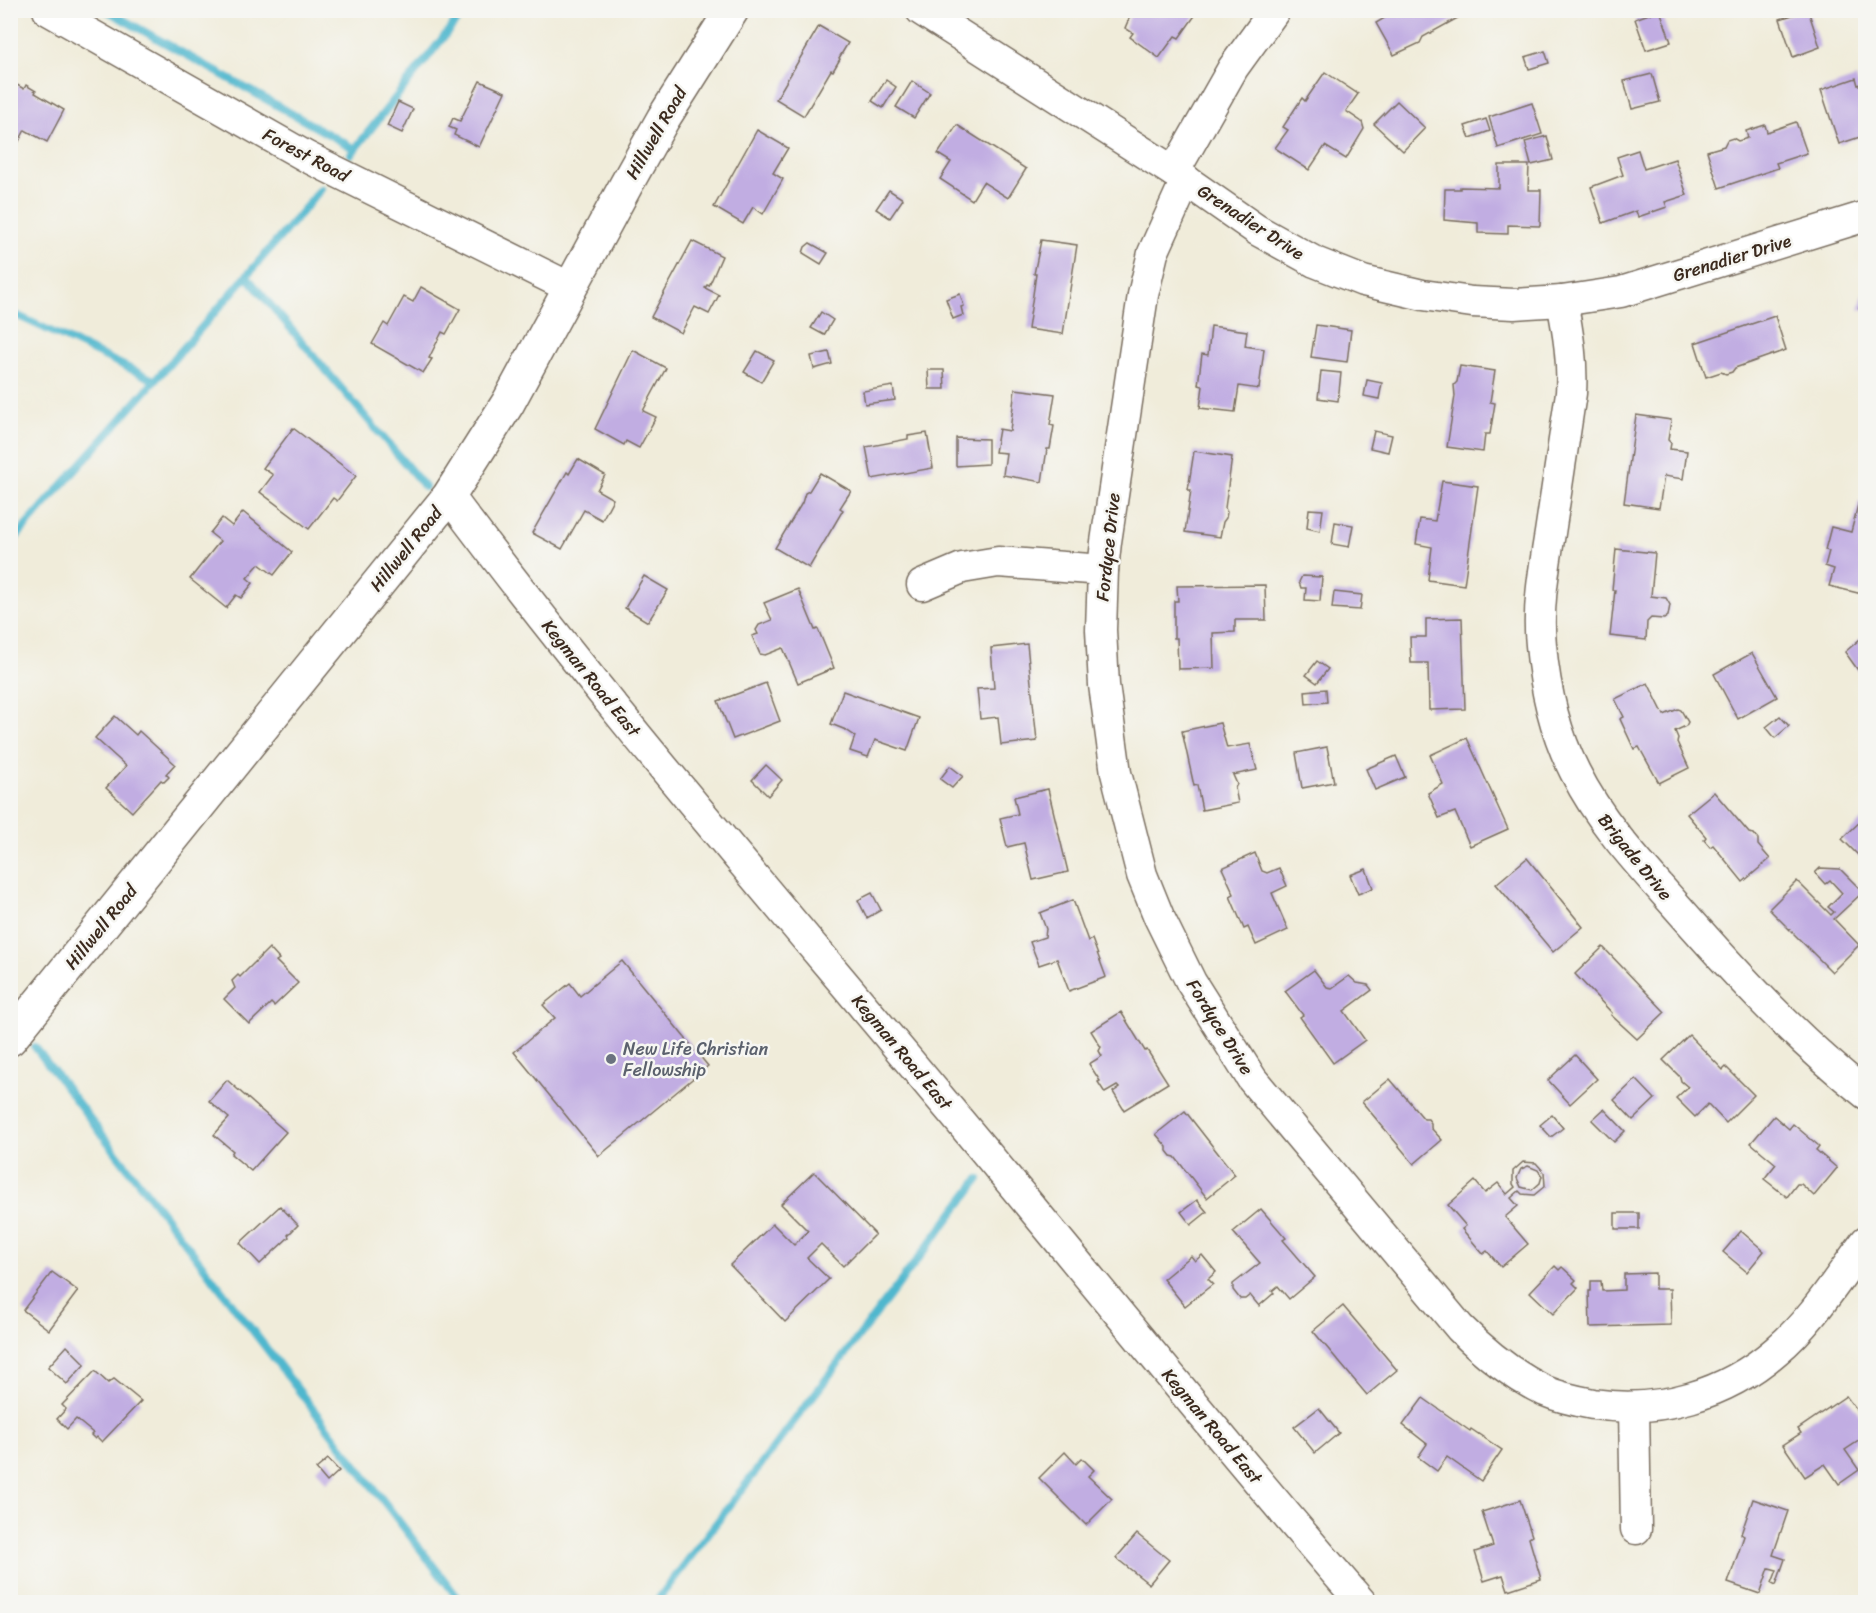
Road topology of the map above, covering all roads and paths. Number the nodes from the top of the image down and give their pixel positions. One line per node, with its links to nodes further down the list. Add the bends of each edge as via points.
1 (48, 10): 7 (street, Forest Road, via 307,157)
2 (732, 10): 7 (street, Hillwell Road, via 663,119)
3 (921, 10): 5 (street, Grenadier Drive)
4 (1275, 10): 5 (street, Fordyce Drive, via 1233,68)
5 (1180, 176): 8 (street, Grenadier Drive, via 1257,230 1315,262 1363,281 1423,296 1472,302); 10 (street, Fordyce Drive, via 1143,295)
6 (1866, 216): 8 (street, Grenadier Drive, via 1621,292)
7 (571, 288): 9 (street, Hillwell Road, via 508,404)
8 (1563, 301): 13 (street, Brigade Drive, via 1570,339 1571,393 1540,627 1557,731 1580,781 1620,843 1726,963 1821,1057)
9 (449, 496): 12 (street, Hillwell Road); 17 (street, Kegman Road East, via 657,759)
10 (1103, 570): 11 (street, via 998,562 962,568); 15 (street, Fordyce Drive, via 1104,685 1116,773 1142,875 1205,1007 1252,1079 1485,1353 1546,1391 1580,1402)
11 (922, 585)
12 (10, 1039)
13 (1866, 1094)
14 (1866, 1241): 15 (street, Fordyce Drive, via 1803,1324 1760,1363 1734,1381 1689,1399)
15 (1634, 1407): 16 (street)
16 (1636, 1529)
17 (1361, 1602)

